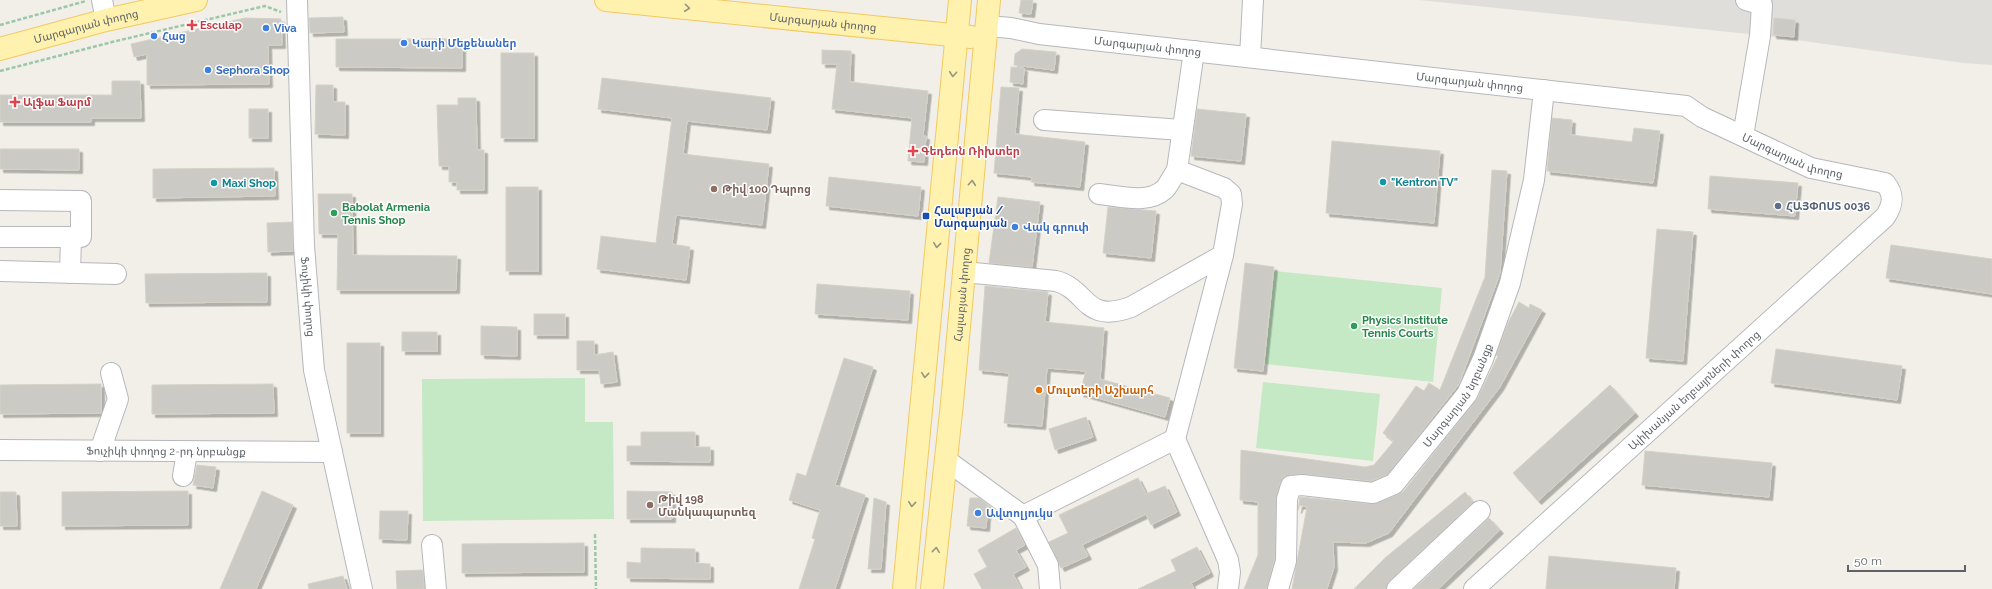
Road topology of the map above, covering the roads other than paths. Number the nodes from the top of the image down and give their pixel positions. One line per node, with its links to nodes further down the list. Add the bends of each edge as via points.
1 (179, 0): 10 (main road, Մարգարյան փողոց)
2 (196, 0): 10 (main road, Մարգարյան փողոց)
3 (606, 0): 11 (main road, Մարգարյան փողոց, one-way to 11)
4 (723, 0): 11 (main road, Մարգարյան փողոց)
5 (960, 0): 11 (main road)
6 (989, 0): 12 (main road, Հալաբյան փողոց)
7 (1253, 0): 16 (street)
8 (1746, 0): 20 (street, via 1762,5 1760,36)
9 (292, 7): 37 (street, Ֆուչիկի փողոց, via 305,260 314,370)
10 (104, 12): 13 (main road, Մարգարյան փողոց); 14 (main road, Մարգարյան փողոց)
11 (957, 29): 12 (main road, Մարգարյան փողոց); 45 (main road, one-way to 45)
12 (986, 32): 15 (street, Մարգարյան փողոց, via 1010,41 1039,34); 29 (main road, Հալաբյան փողոց, one-way to 12)
13 (0, 45)
14 (0, 49)
15 (1194, 51): 16 (street, Մարգարյան փողոց); 19 (street)
16 (1250, 57): 17 (street, Մարգարյան փողոց)
17 (1544, 90): 20 (street, Մարգարյան փողոց, via 1686,106 1702,117); 49 (street, Մարգարյան նրբանցք, via 1534,180 1510,283 1483,359 1467,394 1394,484 1373,493 1302,485 1290,486 1286,499 1286,561)
18 (1044, 120): 19 (street)
19 (1182, 130): 21 (street)
20 (1743, 136): 22 (street, Մարգարյան փողոց, via 1811,168)
21 (1177, 170): 23 (street, via 1164,189 1155,195 1143,198); 27 (street, via 1224,188 1231,194 1232,204)
22 (1885, 184): 51 (street, Ալիխանյան եղբայրների փողոց, via 1891,190 1892,207 1885,217)
23 (1099, 194)
24 (0, 200): 26 (street, via 81,201 81,238)
25 (0, 237): 26 (street)
26 (71, 238): 30 (street)
27 (1223, 255): 29 (street, via 1132,307 1118,312 1099,311 1089,306 1063,283 1056,281); 33 (street)
28 (0, 272): 30 (street)
29 (964, 272): 38 (main road, Հալաբյան փողոց)
30 (70, 273): 31 (street)
31 (116, 274)
32 (111, 373): 35 (street, via 118,399)
33 (1175, 439): 41 (street); 48 (street, via 1228,560)
34 (0, 450): 35 (street, Ֆուչիկի փողոց 2-րդ նրբանցք)
35 (100, 451): 36 (street, Ֆուչիկի փողոց 2-րդ նրբանցք)
36 (187, 452): 37 (street, Ֆուչիկի փողոց 2-րդ նրբանցք); 39 (street)
37 (332, 452): 43 (street, Ֆուչիկի փողոց)
38 (946, 460): 41 (street); 46 (main road, Հալաբյան փողոց, one-way to 38)
39 (184, 476)
40 (1480, 511): 50 (street)
41 (1023, 516): 47 (street, via 1048,565)
42 (432, 545): 44 (street)
43 (362, 589)
44 (436, 589)
45 (904, 589)
46 (932, 589)
47 (1050, 589)
48 (1228, 589)
49 (1278, 589)
50 (1397, 589)
51 (1474, 589)

